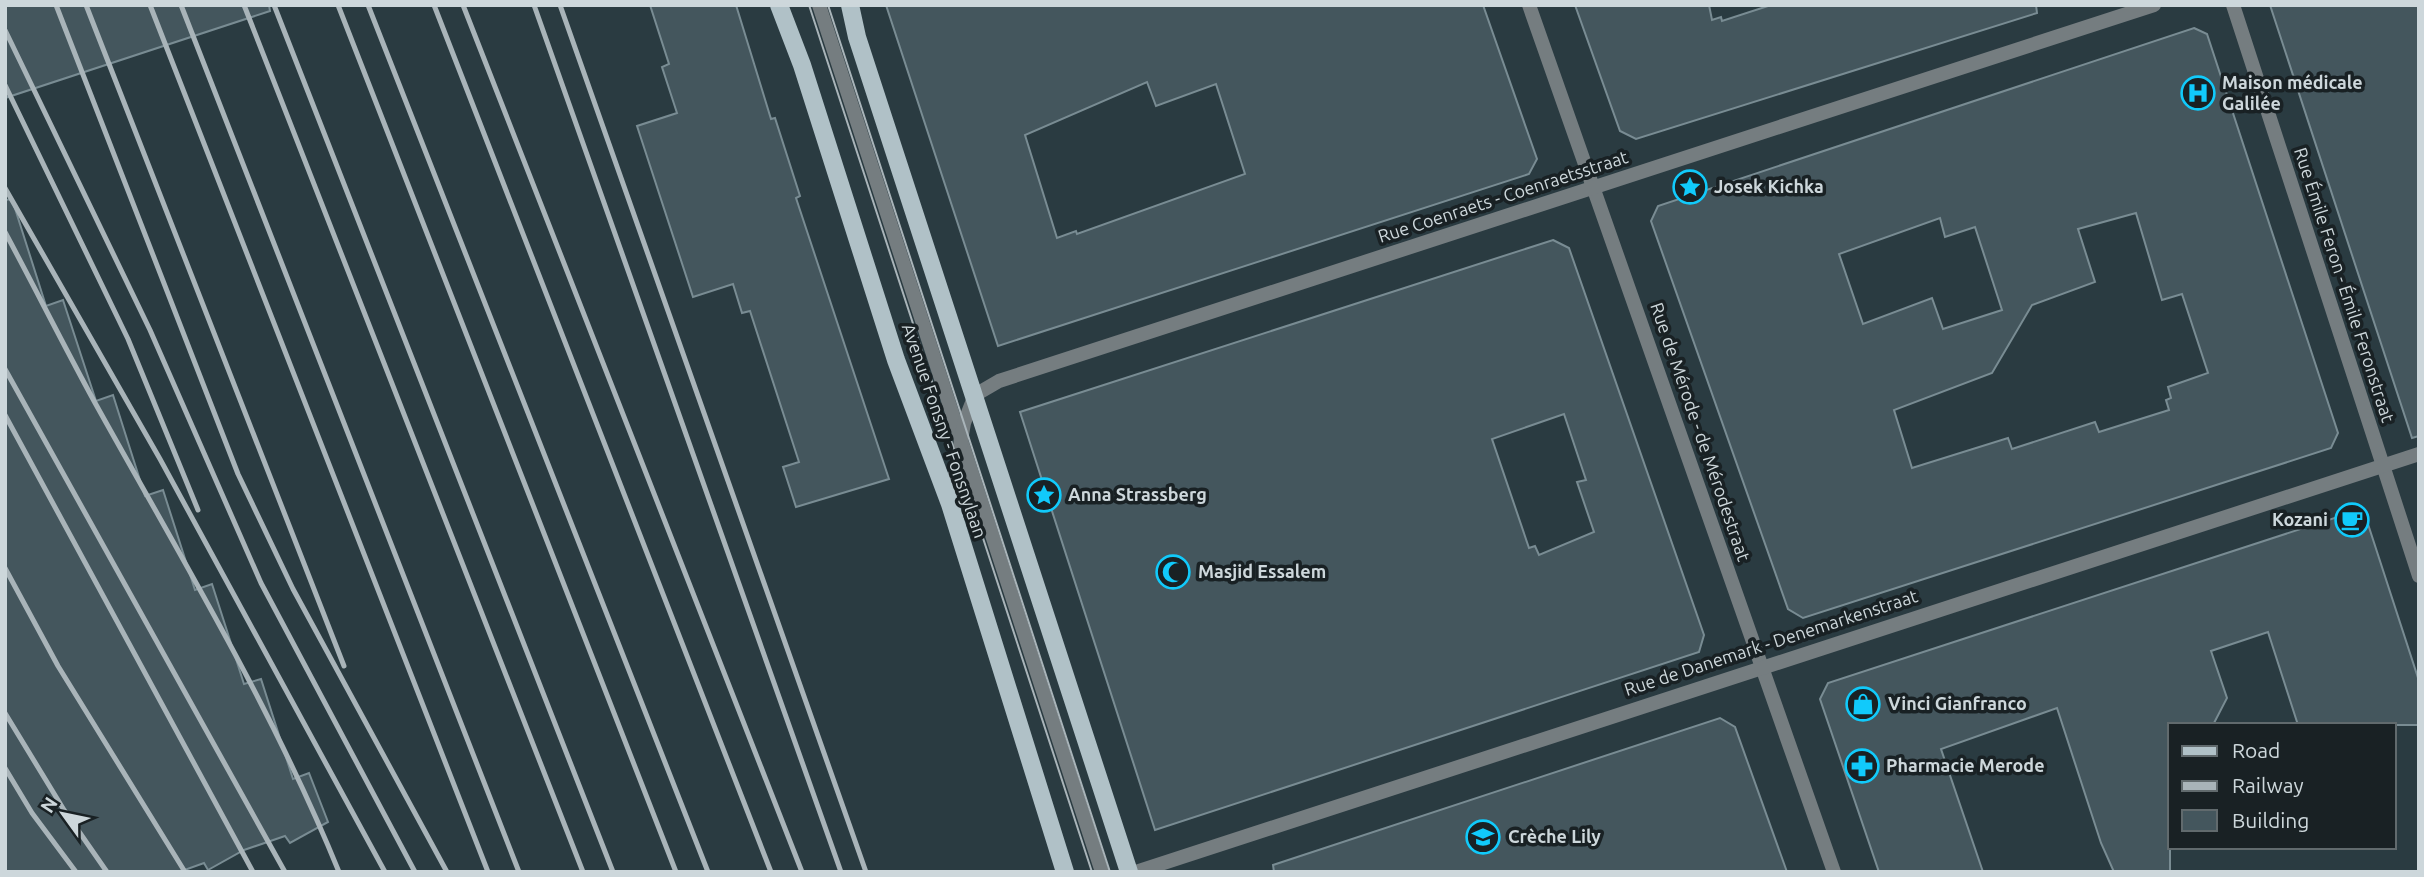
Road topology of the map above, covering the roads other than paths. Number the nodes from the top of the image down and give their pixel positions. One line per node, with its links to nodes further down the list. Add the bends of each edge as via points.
1 (779, 5): 12 (main road, Avenue Fonsny - Fonsnylaan, via 896,360)
2 (819, 5): 9 (street, Avenue Fonsny - Fonsnylaan)
3 (850, 5): 8 (main road)
4 (1529, 5): 7 (street, Rue de Mérode - de Mérodestraat)
5 (2154, 5): 7 (street, Rue Coenraets - Coenraetsstraat)
6 (2233, 5): 11 (street, Rue Émile Feron - Émile Feronstraat)
7 (1594, 187): 8 (street, Rue Coenraets - Coenraetsstraat, via 999,381); 14 (street, Rue de Mérode - de Mérodestraat)
8 (975, 394): 9 (street); 17 (main road)
9 (961, 444): 12 (street); 16 (street, Avenue Fonsny - Fonsnylaan)
10 (2419, 454): 11 (street, Rue de Danemark - Denemarkenstraat)
11 (2384, 466): 13 (street, Rue Émile Feron - Émile Feronstraat); 14 (street, Rue de Danemark - Denemarkenstraat)
12 (950, 504): 15 (main road, Avenue Fonsny - Fonsnylaan)
13 (2419, 576)
14 (1762, 666): 18 (street, Rue de Danemark - Denemarkenstraat); 19 (street, Rue de Mérode - de Mérodestraat)
15 (1065, 872)
16 (1102, 872)
17 (1129, 872)
18 (1136, 872)
19 (1834, 872)

